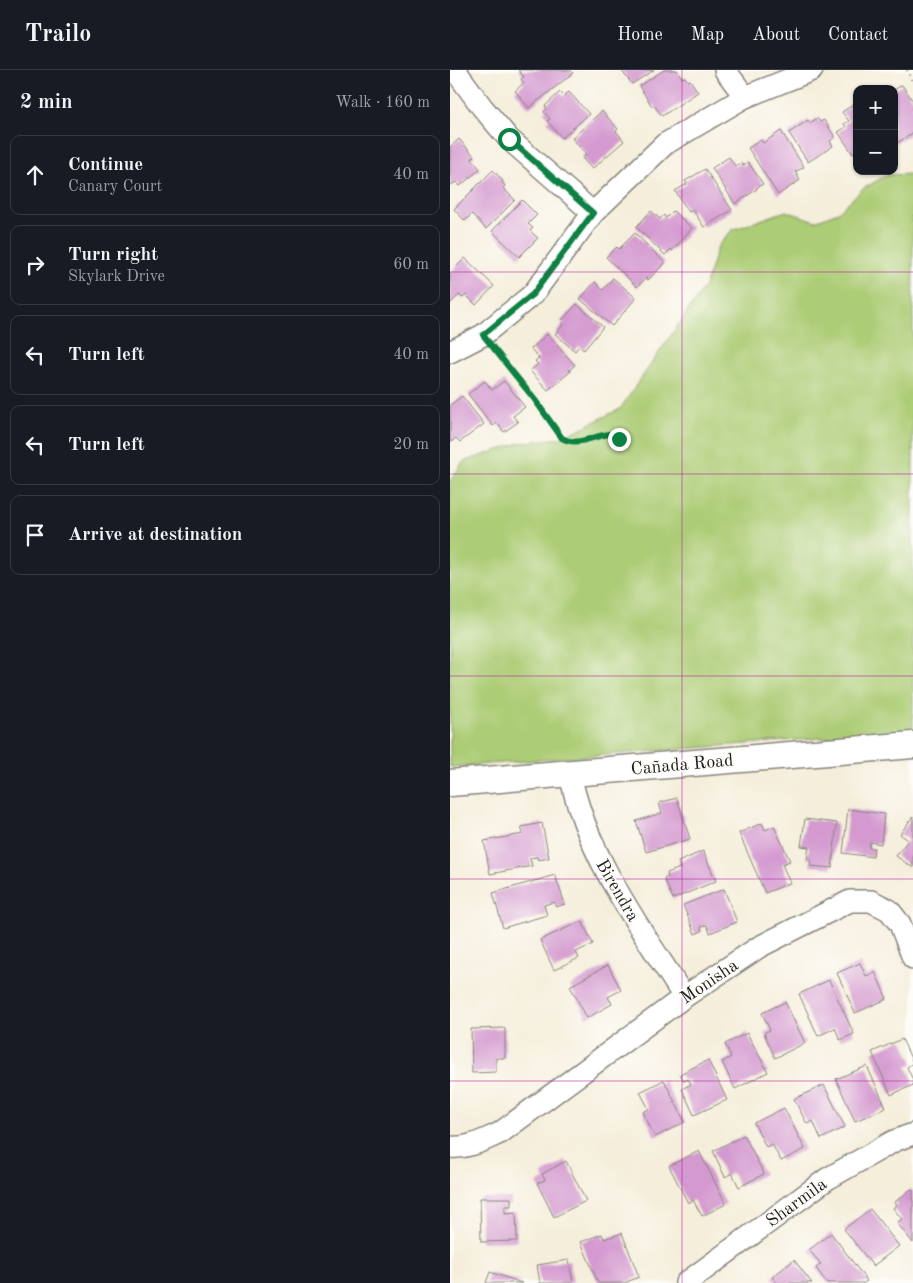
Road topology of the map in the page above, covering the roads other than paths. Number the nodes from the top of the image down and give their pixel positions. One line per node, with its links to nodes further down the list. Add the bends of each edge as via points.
1 (455, 70): 5 (street, via 509,139)
2 (725, 70): 4 (street)
3 (812, 70): 4 (street)
4 (745, 97): 5 (street, via 665,144)
5 (593, 213): 6 (street, via 533,294 483,335)
6 (450, 352)
7 (913, 745): 8 (street, Cañada Road)
8 (570, 774): 9 (street, Cañada Road); 11 (street, Birendra, via 575,799 590,838 612,883)
9 (450, 783)
10 (913, 958): 11 (street, Monisha, via 900,924 889,910 872,900 850,901 759,947)
11 (684, 997): 13 (street, Monisha, via 500,1133 476,1144)
12 (913, 1134): 14 (street, Sharmila, via 894,1141 827,1179)
13 (450, 1147)
14 (686, 1283)

